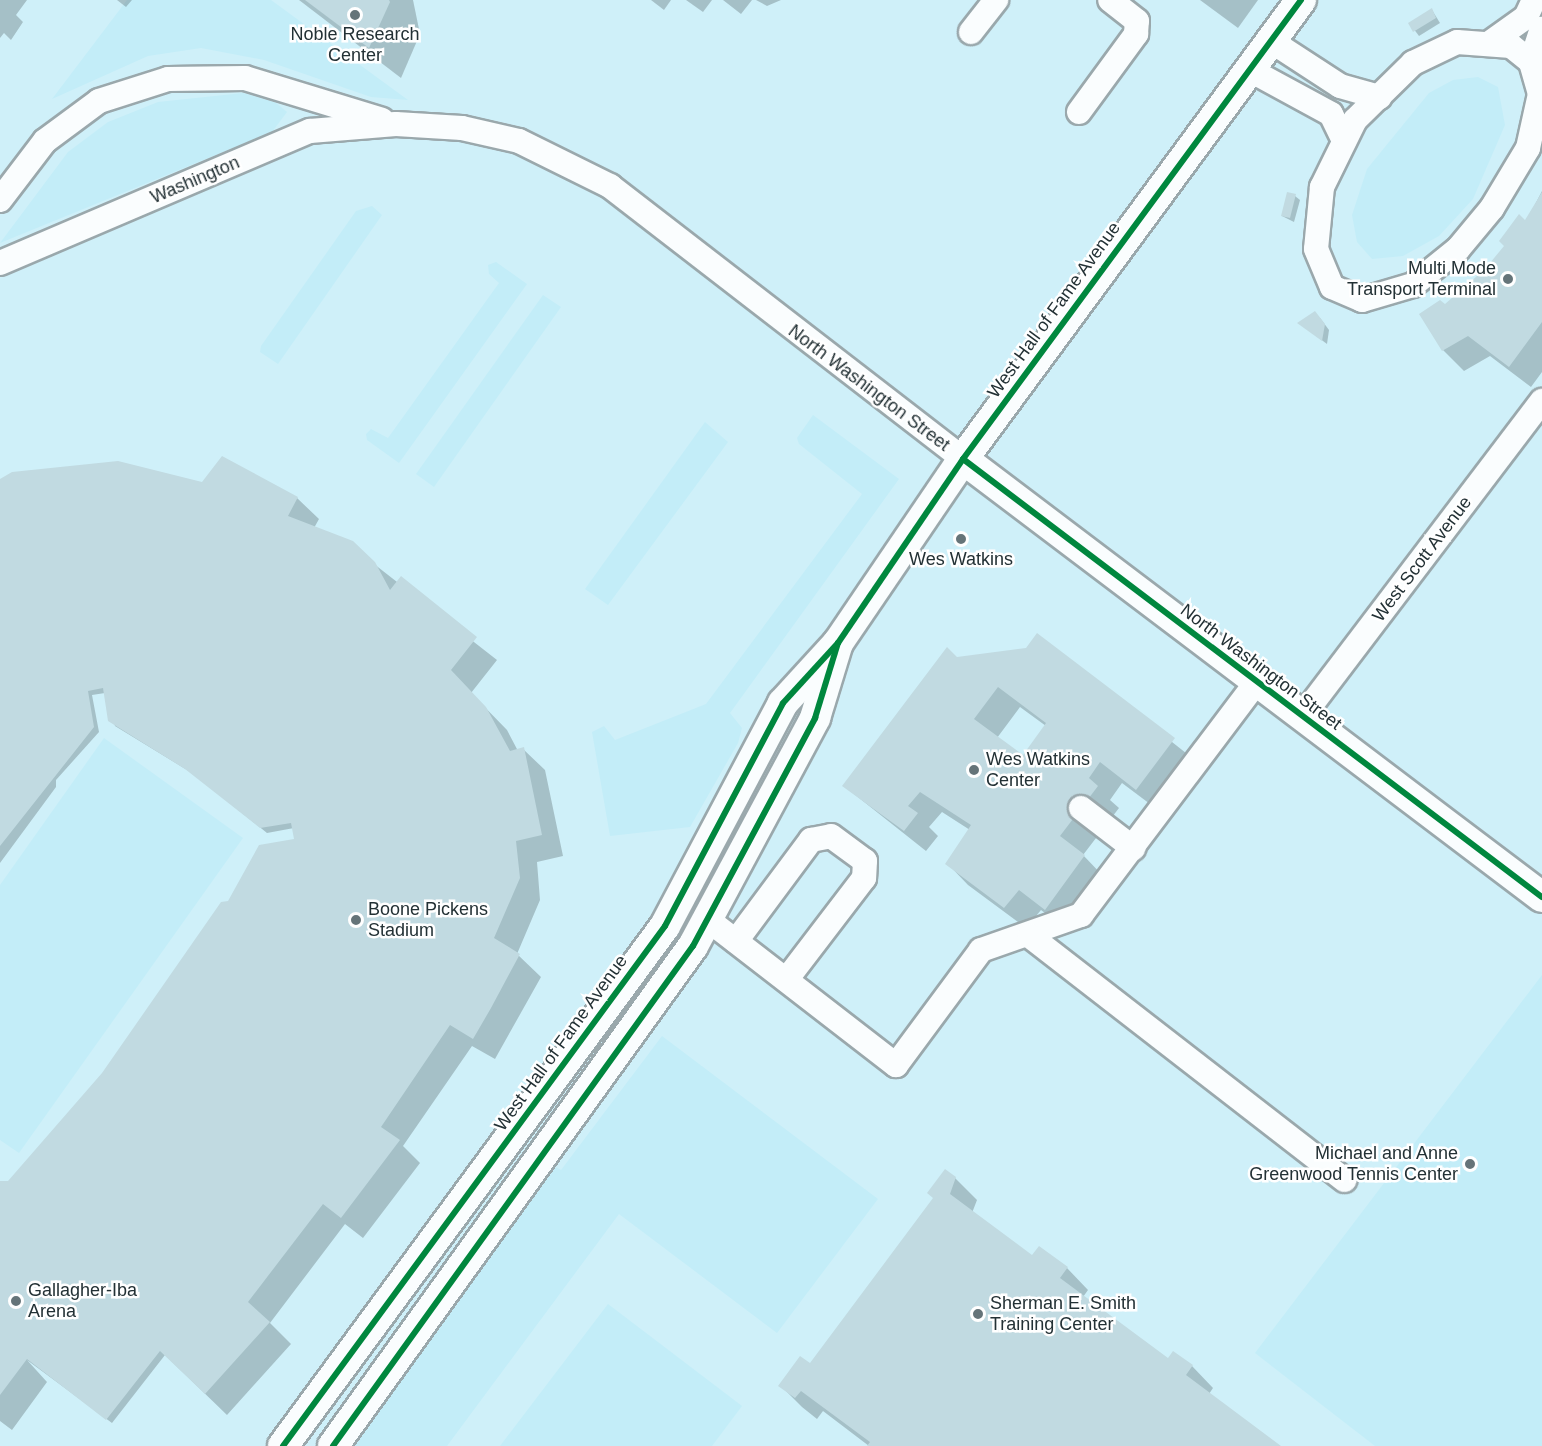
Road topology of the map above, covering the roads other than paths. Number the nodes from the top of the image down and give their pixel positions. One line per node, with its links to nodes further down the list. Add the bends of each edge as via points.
1 (996, 0): 6 (street)
2 (1110, 0): 12 (street, via 1137,21 1136,34)
3 (1301, 0): 7 (main road, West Hall of Fame Avenue)
4 (1534, 0): 8 (street, via 1526,17)
5 (1542, 29): 9 (street)
6 (972, 32)
7 (1271, 41): 10 (main road, West Hall of Fame Avenue); 11 (street, via 1340,86)
8 (1491, 42): 9 (street, via 1511,46); 11 (street, via 1457,42 1413,63)
9 (1531, 62): 14 (street, via 1540,94 1528,148 1492,208 1458,249 1413,285 1362,300 1332,287 1316,249 1322,187)
10 (1250, 70): 14 (street, via 1331,114); 18 (main road, West Hall of Fame Avenue)
11 (1379, 97): 14 (street, via 1355,120)
12 (1079, 112)
13 (396, 124): 15 (street, via 245,78 168,80 99,101 45,141); 16 (street, Washington, via 310,131); 18 (street, North Washington Street, via 462,128 519,141 589,172)
14 (1344, 141)
15 (0, 200)
16 (0, 262)
17 (1542, 401): 21 (street, West Scott Avenue)
18 (963, 459): 19 (main road, West Hall of Fame Avenue); 20 (main road, North Washington Street)
19 (838, 643): 25 (main road, West Hall of Fame Avenue, via 815,718); 30 (main road, West Hall of Fame Avenue, via 783,703 665,926)
20 (1256, 683): 21 (main road, North Washington Street); 23 (street)
21 (1302, 717): 24 (main road, North Washington Street)
22 (1081, 808): 23 (street)
23 (1133, 849): 26 (street, via 1081,915)
24 (1542, 897)
25 (707, 919): 27 (street); 31 (main road, West Hall of Fame Avenue)
26 (1030, 936): 28 (street, via 981,950 897,1065); 29 (street)
27 (736, 941): 28 (street); 28 (street, via 811,840 831,836 865,861 864,878)
28 (786, 980)
29 (1345, 1180)
30 (283, 1446)
31 (333, 1446)

